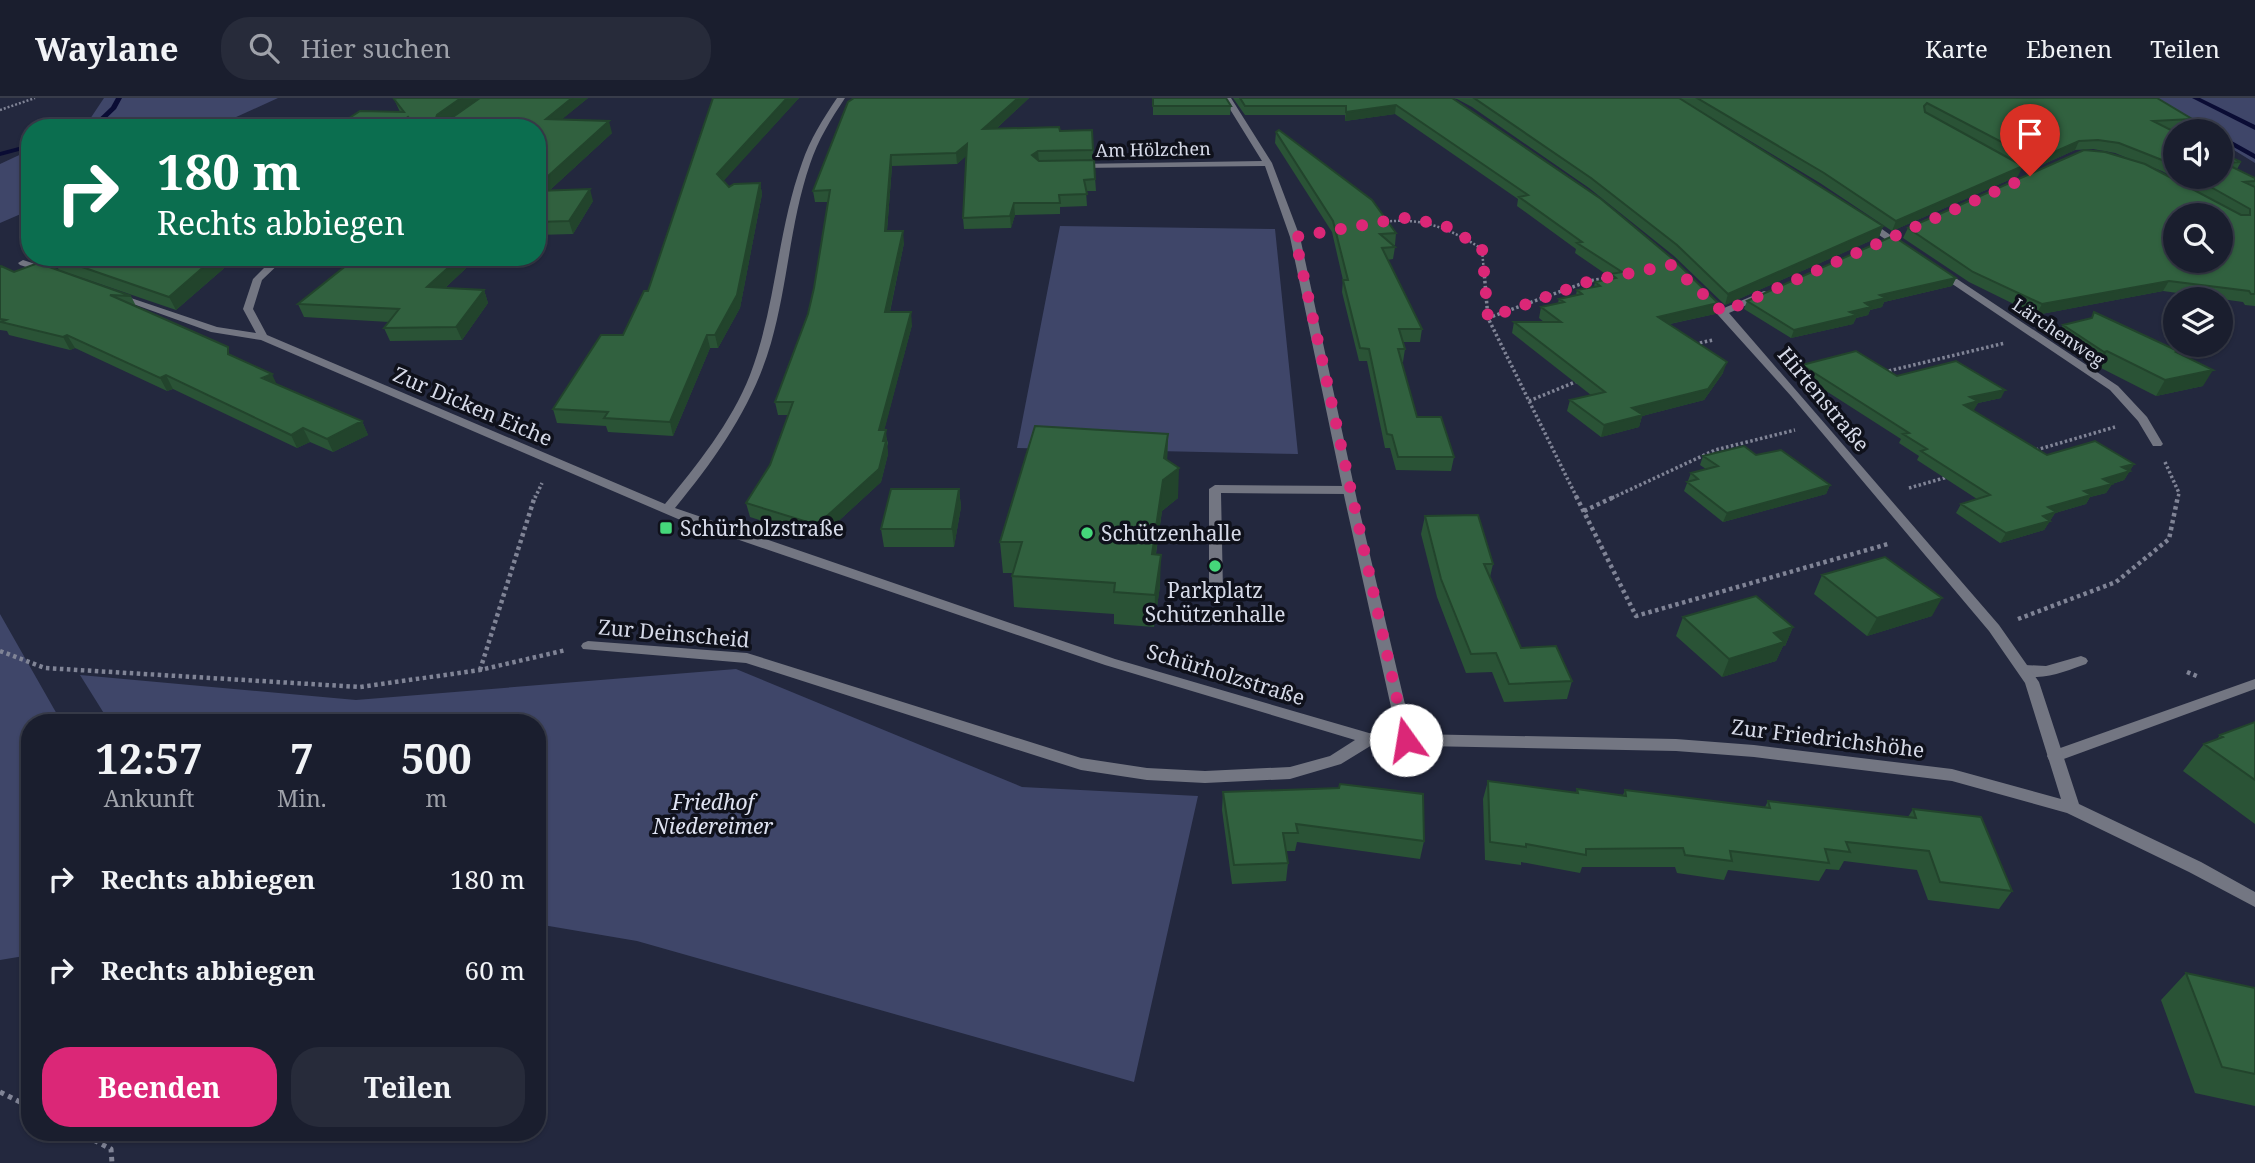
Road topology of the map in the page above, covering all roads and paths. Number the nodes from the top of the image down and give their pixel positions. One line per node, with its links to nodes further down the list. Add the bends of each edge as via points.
1 (35, 98): 4 (path)
2 (841, 98): 38 (street, via 824,120 802,167 775,309 755,377 710,458)
3 (1227, 98): 5 (street)
4 (0, 110)
5 (1268, 163): 6 (street, Am Hölzchen); 36 (street, via 1295,237)
6 (1066, 166)
7 (1858, 217): 10 (street)
8 (1377, 223): 22 (path, via 1404,218 1444,225 1482,248)
9 (1903, 234): 10 (street)
10 (1890, 239): 11 (street); 12 (street)
11 (1877, 245)
12 (1913, 254)
13 (1924, 261): 24 (street, Lärchenweg)
14 (32, 266): 16 (street)
15 (272, 266): 25 (street, via 258,279 248,309)
16 (62, 276)
17 (1617, 276): 22 (path, via 1590,281)
18 (1692, 284): 21 (street, Hirtenstraße)
19 (1774, 289): 21 (street)
20 (100, 290): 25 (street, Zur Dicken Eiche, via 215,330)
21 (1723, 312): 23 (street, Hirtenstraße)
22 (1488, 318): 29 (path)
23 (1743, 334): 26 (path); 31 (street, Hirtenstraße)
24 (2038, 335): 27 (path); 30 (street, Lärchenweg, via 2114,388)
25 (263, 337): 34 (street, Zur Dicken Eiche)
26 (1692, 345)
27 (1876, 374)
28 (1591, 376): 29 (path)
29 (1529, 401): 39 (path)
30 (2143, 419): 32 (street, Lärchenweg); 33 (path)
31 (1821, 424): 37 (street, Hirtenstraße); 39 (path, via 1714,450)
32 (2157, 444): 42 (path, via 2179,493 2169,539 2116,582)
33 (2025, 454)
34 (557, 463): 38 (street, Zur Dicken Eiche); 46 (path, via 537,491)
35 (1960, 473): 37 (path)
36 (1349, 490): 41 (street, via 1215,489); 50 (street)
37 (1881, 497): 40 (street, Hirtenstraße)
38 (667, 510): 49 (street, Schürholzstraße, via 1110,662)
39 (1584, 511): 40 (path, via 1636,615)
40 (1914, 536): 42 (street, Hirtenstraße)
41 (1216, 591)
42 (1994, 628): 47 (street, Hirtenstraße)
43 (589, 646): 46 (path, Zur Deinscheid); 49 (street, Zur Deinscheid, via 747,657 1081,764 1147,774 1290,773 1335,760)
44 (0, 651): 46 (path, Zur Deinscheid, via 45,668 360,687)
45 (2081, 660): 47 (street, via 2046,671)
46 (480, 670)
47 (2024, 670): 51 (street, Hirtenstraße)
48 (2255, 684): 51 (street)
49 (1369, 739): 50 (street, Zur Friedrichshöhe)
50 (1406, 740): 52 (street, Zur Friedrichshöhe, via 1676,745 1754,751 1952,775)
51 (2055, 755): 52 (street, Hirtenstraße)
52 (2073, 808): 53 (street, Zur Friedrichshöhe)
53 (2255, 900)
54 (0, 1092): 55 (path)
55 (21, 1102)
56 (95, 1141): 57 (path, via 111,1149)
57 (112, 1163)

